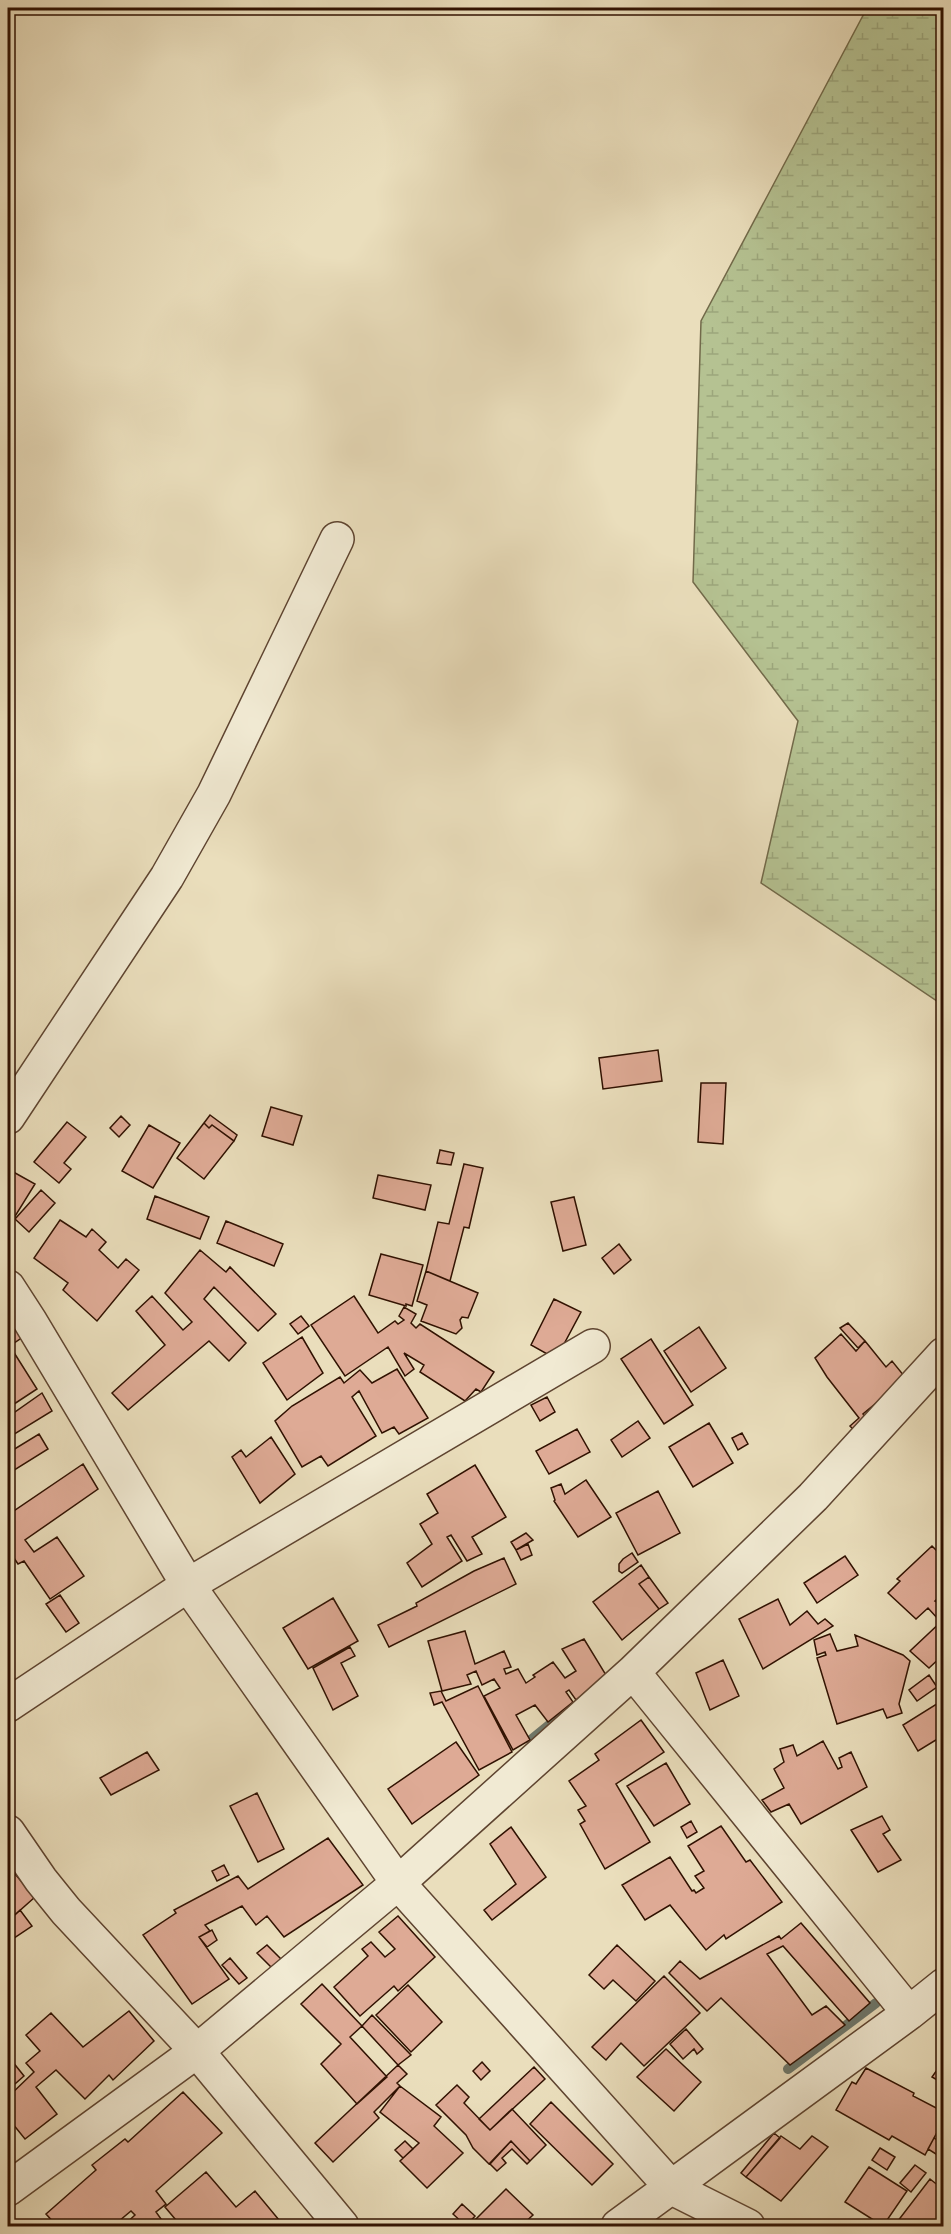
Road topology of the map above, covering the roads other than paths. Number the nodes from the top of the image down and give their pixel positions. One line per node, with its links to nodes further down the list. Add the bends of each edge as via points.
1 (337, 539): 2 (street, via 214,794 167,877)
2 (8, 1117)
3 (8, 1287): 6 (street)
4 (593, 1346): 6 (street)
5 (944, 1354): 7 (street, via 813,1497)
6 (188, 1585): 8 (street); 10 (street)
7 (633, 1672): 10 (street); 12 (street)
8 (8, 1705)
9 (8, 1832): 13 (street, via 40,1881)
10 (398, 1883): 13 (street); 14 (street)
11 (944, 1985): 12 (street)
12 (909, 2013): 14 (street)
13 (197, 2051): 15 (street); 16 (street)
14 (672, 2188): 17 (street); 18 (street)
15 (8, 2189)
16 (342, 2226)
17 (618, 2226)
18 (748, 2226)

